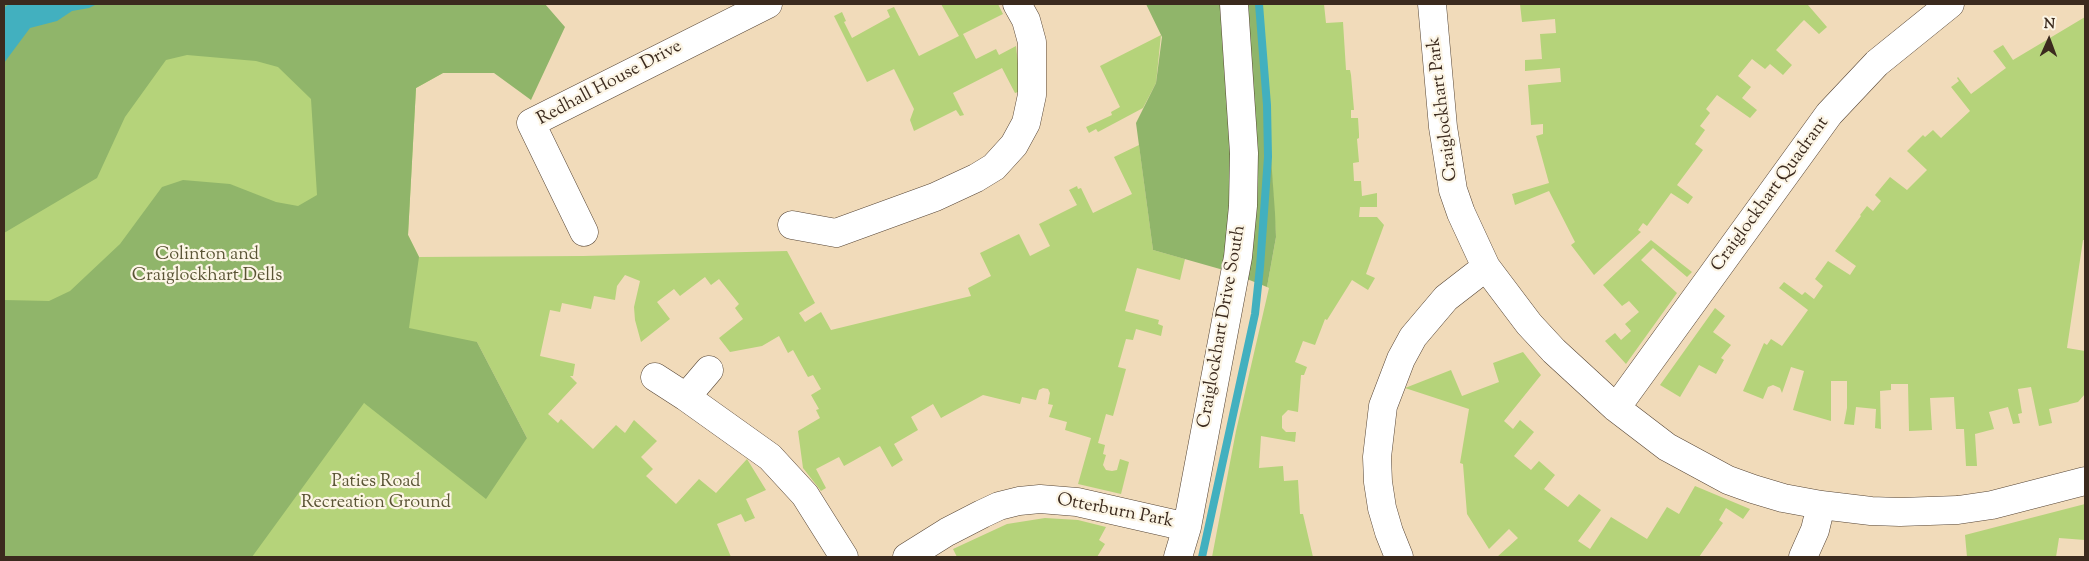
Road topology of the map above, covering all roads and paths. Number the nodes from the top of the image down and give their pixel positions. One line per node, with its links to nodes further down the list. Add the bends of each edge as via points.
1 (768, 4): 7 (street, Redhall House Drive, via 531,123)
2 (1017, 4): 6 (street, via 1032,42 1032,95 1026,123 1014,146 994,167 935,196 836,233)
3 (1234, 4): 15 (street, Craiglockhart Drive South, via 1244,153 1242,214 1238,257)
4 (1432, 4): 8 (street, Craiglockhart Park, via 1443,127 1453,190)
5 (1950, 4): 12 (street, Craiglockhart Quadrant, via 1877,64 1829,114)
6 (792, 225)
7 (584, 232)
8 (1486, 267): 12 (street, Craiglockhart Park, via 1529,324 1584,381); 19 (street, via 1446,298 1413,337 1383,406 1378,440 1378,482 1388,532)
9 (709, 370): 11 (street)
10 (655, 377): 11 (street)
11 (686, 397): 16 (street, via 770,457 805,495)
12 (1616, 408): 14 (street, Craiglockhart Park, via 1667,447 1728,480 1783,498)
13 (2085, 481): 14 (street, Craiglockhart Park, via 1958,510 1900,512)
14 (1821, 506): 20 (street)
15 (1187, 527): 17 (street, Otterburn Park, via 1077,502 1019,501 998,506); 18 (street, Craiglockhart Drive South)
16 (844, 557)
17 (907, 557)
18 (1178, 557)
19 (1399, 557)
20 (1803, 557)

